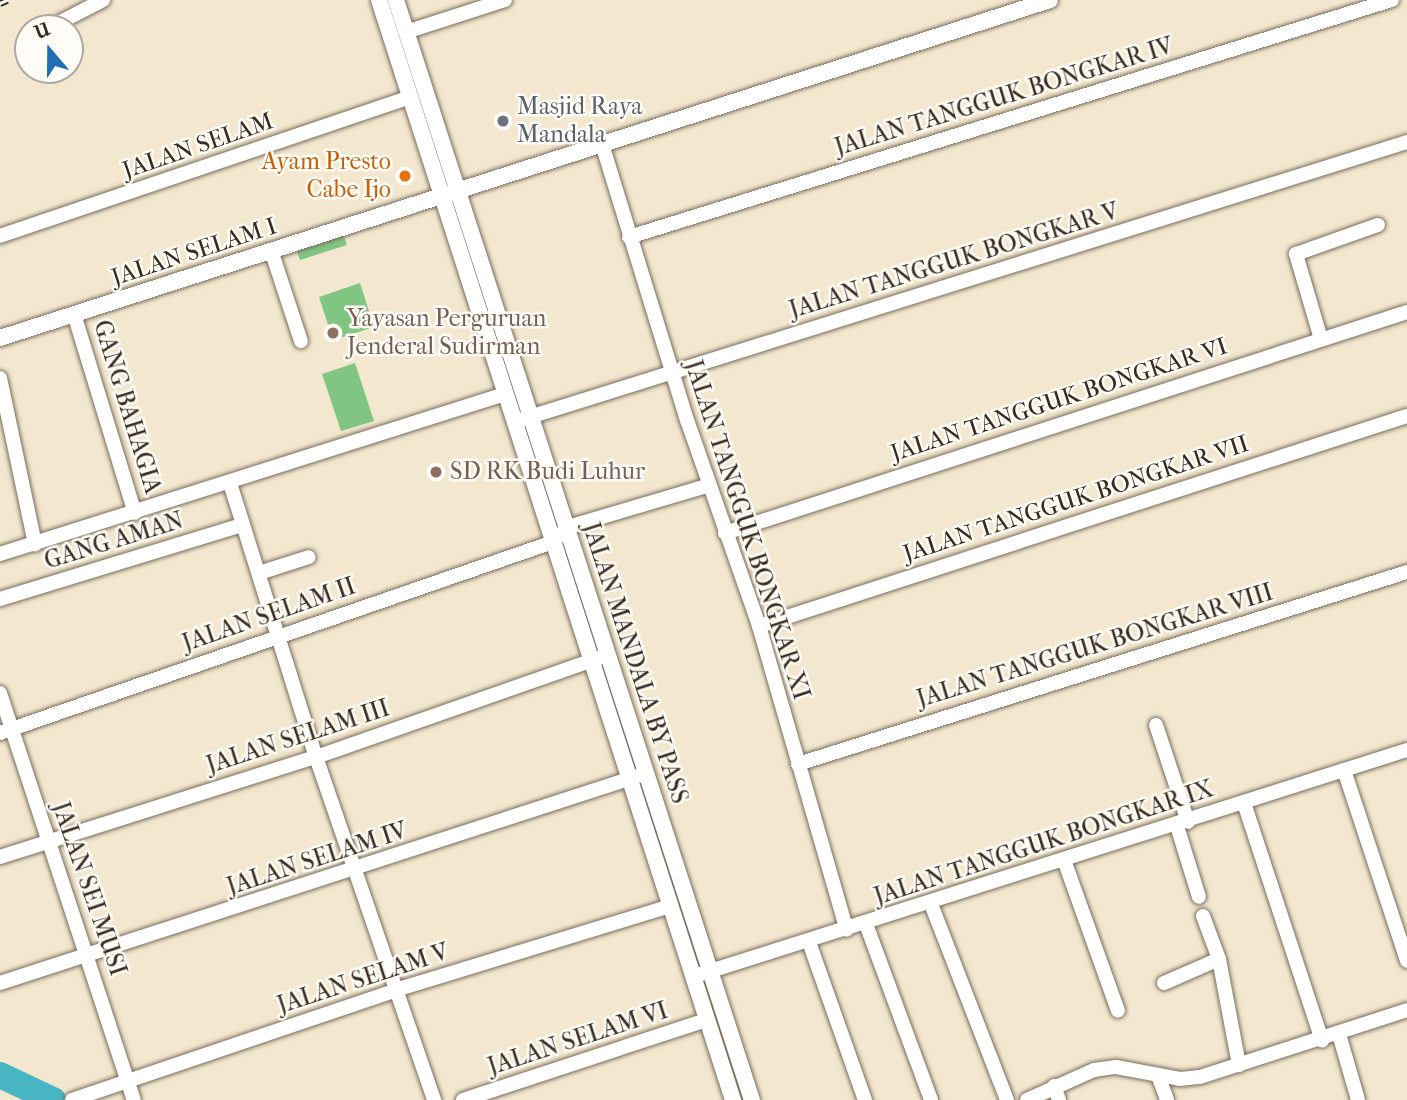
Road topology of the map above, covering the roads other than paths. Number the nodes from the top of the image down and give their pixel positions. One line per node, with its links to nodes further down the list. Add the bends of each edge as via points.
1 (103, 0): 7 (street)
2 (379, 0): 9 (street, JALAN MANDALA BY PASS)
3 (396, 0): 8 (street, JALAN MANDALA BY PASS)
4 (505, 0): 8 (street)
5 (1050, 0): 11 (street, JALAN SELAM I)
6 (1392, 0): 16 (street, JALAN TANGGUK BONGKAR IV)
7 (76, 14)
8 (407, 32): 12 (street, JALAN MANDALA BY PASS)
9 (410, 97): 13 (street, JALAN MANDALA BY PASS); 15 (street, JALAN SELAM)
10 (1407, 142): 23 (street, JALAN TANGGUK BONGKAR V)
11 (602, 144): 12 (street, JALAN SELAM I); 16 (street, JALAN TANGGUK BONGKAR XI)
12 (458, 188): 13 (street, JALAN SELAM I); 26 (street, JALAN MANDALA BY PASS)
13 (441, 193): 17 (street, JALAN SELAM I); 25 (street, JALAN MANDALA BY PASS)
14 (1378, 225): 21 (street, via 1296,254)
15 (0, 236)
16 (629, 237): 23 (street, JALAN TANGGUK BONGKAR XI)
17 (271, 250): 19 (street, JALAN SELAM I); 22 (street)
18 (1407, 312): 21 (street, JALAN TANGGUK BONGKAR VI)
19 (74, 314): 20 (street, JALAN SELAM I); 31 (street, GANG BAHAGIA)
20 (0, 338)
21 (1321, 339): 34 (street, JALAN TANGGUK BONGKAR VI)
22 (301, 341)
23 (672, 373): 26 (street, JALAN TANGGUK BONGKAR V); 30 (street, JALAN TANGGUK BONGKAR XI)
24 (0, 379): 36 (street)
25 (505, 394): 28 (street, JALAN MANDALA BY PASS); 29 (street)
26 (531, 416): 28 (street, JALAN TANGGUK BONGKAR V); 33 (street, JALAN MANDALA BY PASS)
27 (1407, 416): 42 (street, JALAN TANGGUK BONGKAR VII)
28 (514, 422): 35 (street, JALAN MANDALA BY PASS)
29 (230, 483): 31 (street); 32 (street)
30 (710, 485): 33 (street); 34 (street, JALAN TANGGUK BONGKAR XI)
31 (135, 513): 36 (street)
32 (242, 525): 40 (street); 41 (street, GANG AMAN)
33 (568, 527): 35 (street); 44 (street, JALAN MANDALA BY PASS)
34 (725, 533): 42 (street, JALAN TANGGUK BONGKAR XI)
35 (553, 542): 43 (street, JALAN SELAM II); 44 (street, JALAN MANDALA BY PASS)
36 (36, 544): 37 (street)
37 (0, 554)
38 (309, 557): 40 (street)
39 (1407, 572): 50 (street, JALAN TANGGUK BONGKAR VIII)
40 (259, 573): 43 (street)
41 (0, 599)
42 (759, 626): 50 (street, JALAN TANGGUK BONGKAR XI)
43 (277, 636): 47 (street, JALAN SELAM II); 49 (street)
44 (601, 657): 49 (street, JALAN SELAM III); 52 (street, JALAN MANDALA BY PASS); 53 (street, JALAN MANDALA BY PASS)
45 (0, 693): 47 (street, JALAN SEI MUSI)
46 (1156, 725): 55 (street)
47 (6, 731): 56 (street, JALAN SEI MUSI)
48 (1407, 750): 51 (street, JALAN TANGGUK BONGKAR IX)
49 (316, 757): 56 (street, JALAN SELAM III); 59 (street)
50 (797, 764): 65 (street, JALAN TANGGUK BONGKAR XI)
51 (1344, 770): 54 (street, JALAN TANGGUK BONGKAR IX); 69 (street)
52 (646, 773): 53 (street, JALAN SELAM IV); 70 (street, JALAN MANDALA BY PASS)
53 (630, 780): 59 (street, JALAN SELAM IV); 62 (street, JALAN MANDALA BY PASS)
54 (1244, 803): 55 (street, JALAN TANGGUK BONGKAR IX); 79 (street)
55 (1183, 824): 58 (street, JALAN TANGGUK BONGKAR IX); 60 (street)
56 (48, 840): 57 (street, JALAN SELAM III); 67 (street, JALAN SEI MUSI)
57 (0, 857)
58 (1064, 860): 61 (street, JALAN TANGGUK BONGKAR IX); 76 (street)
59 (356, 871): 67 (street, JALAN SELAM IV); 74 (street)
60 (1199, 897)
61 (931, 904): 64 (street, JALAN TANGGUK BONGKAR IX); 92 (street)
62 (671, 906): 71 (street, JALAN MANDALA BY PASS); 74 (street, JALAN SELAM V)
63 (1203, 916): 68 (street)
64 (866, 924): 65 (street, JALAN TANGGUK BONGKAR IX); 91 (street)
65 (847, 930): 66 (street, JALAN TANGGUK BONGKAR IX)
66 (809, 942): 70 (street, JALAN TANGGUK BONGKAR IX); 90 (street)
67 (89, 955): 72 (street, JALAN SELAM IV); 82 (street, JALAN SEI MUSI)
68 (1219, 959): 73 (street); 80 (street)
69 (1407, 961)
70 (710, 971): 71 (street, JALAN TANGGUK BONGKAR IX); 89 (street, JALAN MANDALA BY PASS)
71 (693, 976): 77 (street, JALAN MANDALA BY PASS)
72 (0, 983)
73 (1164, 983)
74 (399, 989): 82 (street, JALAN SELAM V); 86 (street)
75 (1407, 1010): 78 (street)
76 (1118, 1011)
77 (707, 1020): 87 (street, JALAN SELAM VI); 88 (street, JALAN MANDALA BY PASS)
78 (1339, 1034): 79 (street); 96 (street)
79 (1322, 1040): 80 (street)
80 (1239, 1065): 81 (street, via 1190,1079)
81 (1158, 1075): 83 (street, via 1116,1067 1073,1075); 95 (street)
82 (128, 1081): 84 (street, JALAN SELAM V); 85 (street, JALAN SEI MUSI)
83 (1054, 1086): 93 (street); 94 (street)
84 (73, 1100)
85 (134, 1100)
86 (434, 1100)
87 (463, 1100)
88 (733, 1100)
89 (752, 1100)
90 (866, 1100)
91 (931, 1100)
92 (1007, 1100)
93 (1027, 1100)
94 (1059, 1100)
95 (1167, 1100)
96 (1358, 1100)

